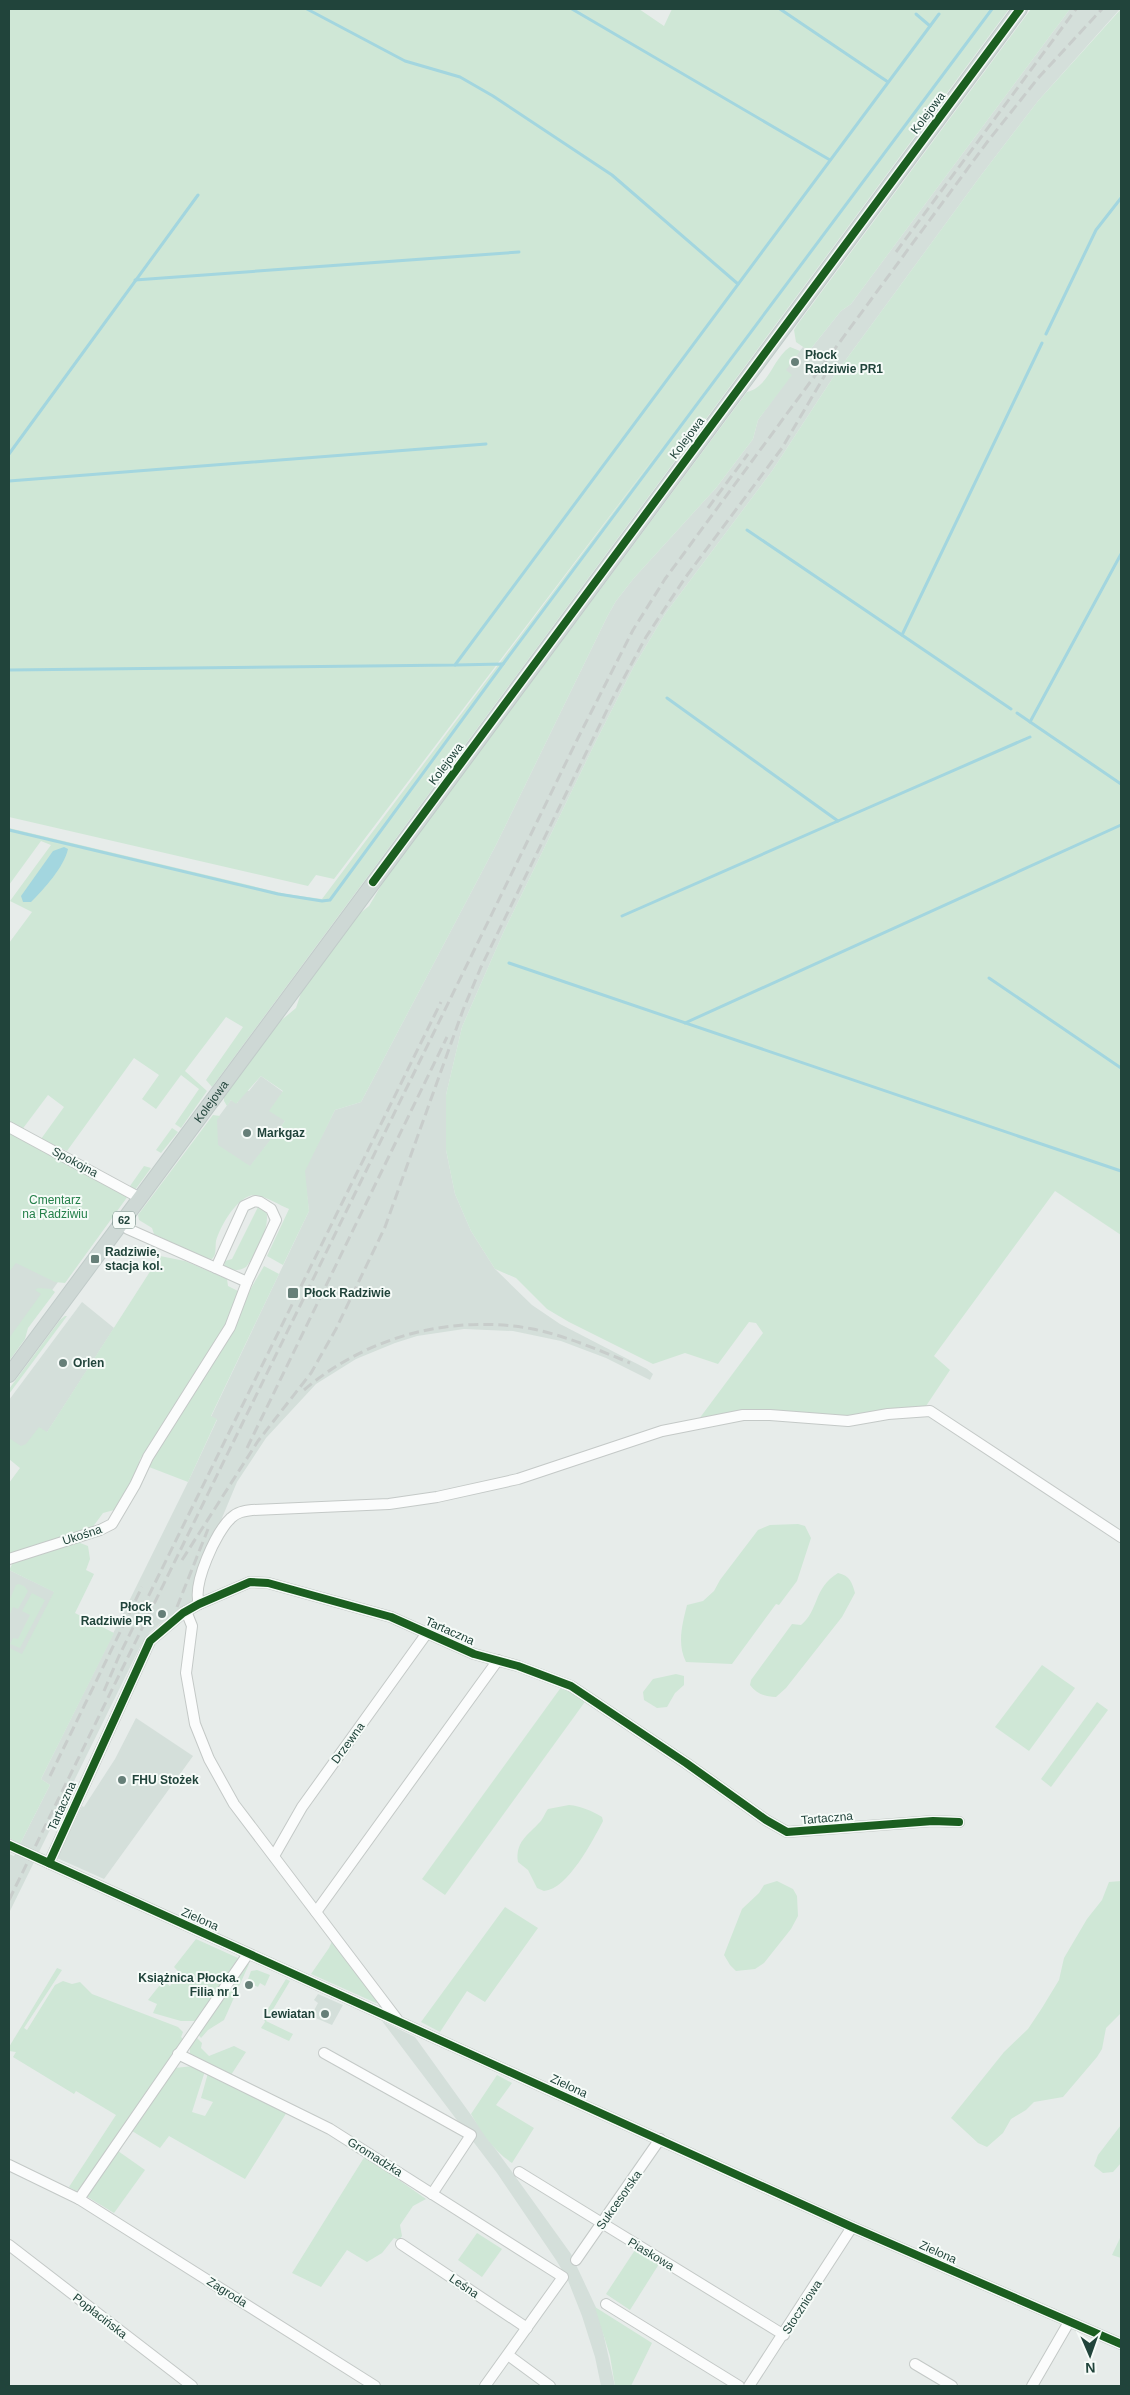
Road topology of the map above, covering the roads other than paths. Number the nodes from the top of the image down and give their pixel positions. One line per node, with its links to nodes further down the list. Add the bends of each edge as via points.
1 (1020, 9): 3 (main road, Kolejowa / 62)
2 (9, 1127): 3 (street, Spokojna)
3 (140, 1198): 4 (main road, Kolejowa / 62)
4 (120, 1224): 5 (street); 7 (main road, Kolejowa / 62)
5 (216, 1268): 6 (street); 6 (street, Ukośna, via 242,1210 249,1203 260,1202 272,1209 276,1220)
6 (247, 1282): 9 (street, Ukośna, via 230,1327 148,1457 112,1524)
7 (9, 1375)
8 (1121, 1538): 10 (street, via 930,1410 848,1422 756,1414 662,1431 518,1479 437,1498 389,1504 239,1512 226,1523 208,1555 198,1592)
9 (9, 1559)
10 (199, 1604): 11 (street, Tartaczna); 12 (street, Tartaczna, via 250,1582 262,1582 380,1614)
11 (186, 1611): 16 (street, via 192,1626 186,1673 200,1739 224,1788); 17 (street, Tartaczna, via 158,1632 144,1651)
12 (427, 1633): 13 (street, Tartaczna, via 474,1654); 16 (street, Drzewna, via 302,1807)
13 (498, 1660): 14 (street, Tartaczna, via 584,1693 746,1807 787,1832 907,1822); 18 (street)
14 (959, 1822)
15 (9, 1845): 17 (street, Zielona)
16 (274, 1856): 18 (street)
17 (49, 1863): 19 (street, Zielona)
18 (316, 1912): 20 (street)
19 (248, 1954): 20 (street, Zielona); 22 (street)
20 (398, 2020): 23 (street, Zielona)
21 (324, 2053): 26 (street, via 471,2135)
22 (178, 2054): 26 (street, Gromadzka, via 322,2124); 27 (street)
23 (660, 2139): 28 (street, Sukcesorska); 29 (street, Zielona)
24 (9, 2165): 27 (street, Zagroda)
25 (519, 2172): 28 (street, Piaskowa)
26 (432, 2194): 35 (street, Gromadzka, via 563,2277)
27 (78, 2199): 41 (street, Zagroda)
28 (602, 2224): 32 (street, Sukcesorska); 36 (street, Piaskowa)
29 (852, 2227): 34 (street, Zielona); 36 (street, Stoczniowa)
30 (401, 2244): 35 (street, Leśna)
31 (9, 2246): 40 (street, Popłacińska)
32 (576, 2260)
33 (606, 2304): 44 (street)
34 (1069, 2322): 37 (street, Zielona); 47 (street)
35 (527, 2328): 38 (street)
36 (784, 2335): 45 (street, Stoczniowa)
37 (1121, 2344)
38 (508, 2355): 42 (street); 43 (street)
39 (915, 2364): 46 (street)
40 (192, 2386)
41 (375, 2386)
42 (485, 2386)
43 (550, 2386)
44 (739, 2386)
45 (749, 2386)
46 (952, 2386)
47 (1032, 2386)

